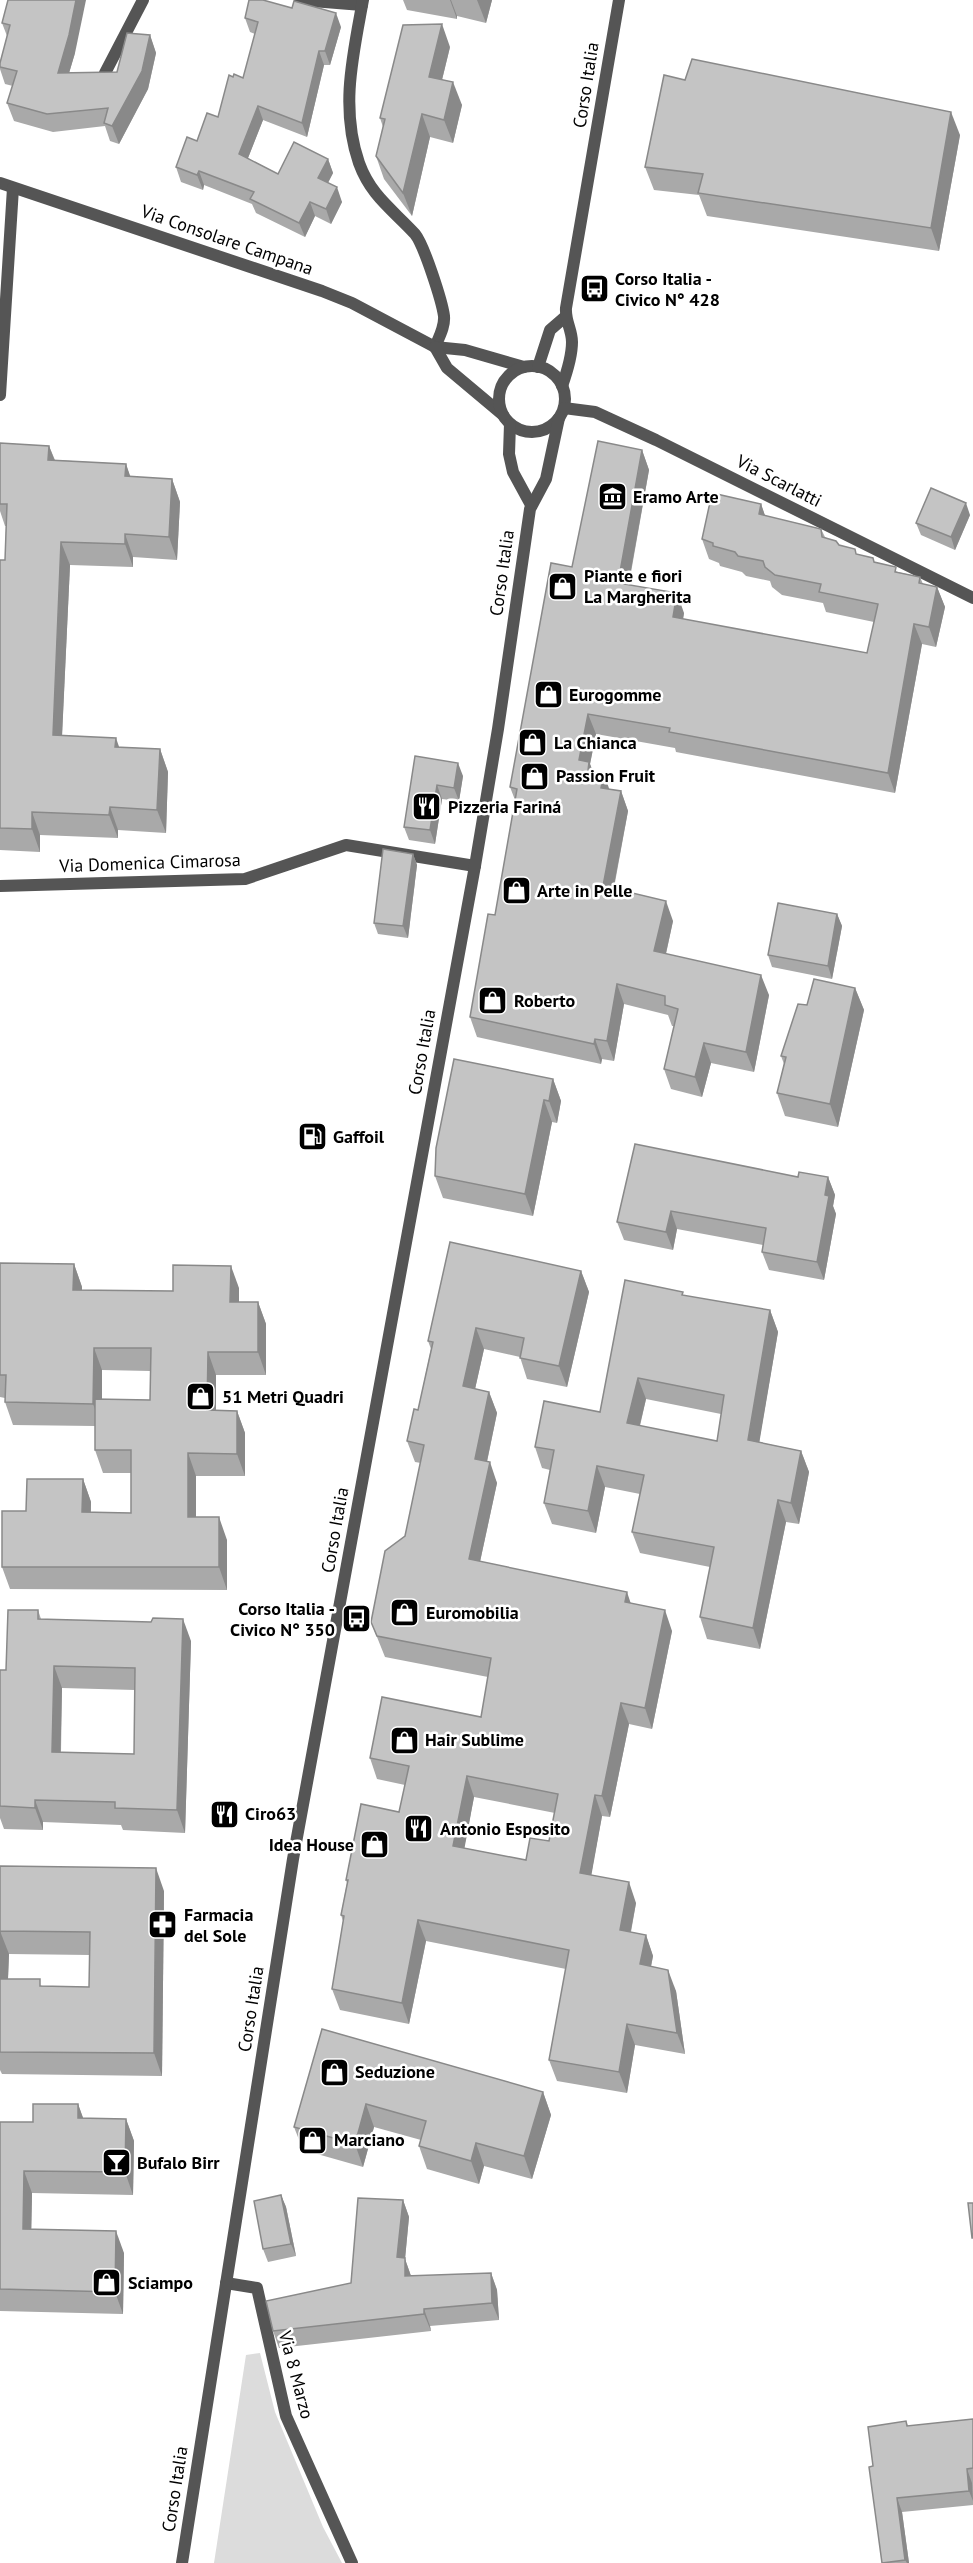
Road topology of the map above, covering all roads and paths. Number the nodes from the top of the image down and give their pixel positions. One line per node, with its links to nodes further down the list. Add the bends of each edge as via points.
1 (143, 0): 5 (street)
2 (300, 0): 4 (street)
3 (619, 0): 8 (street, Corso Italia)
4 (362, 2): 9 (street, via 348,84 349,124 368,186 417,236 426,257 444,317)
5 (105, 73)
6 (0, 183): 7 (street, Via Consolare Campana)
7 (13, 188): 9 (street, Via Consolare Campana, via 332,295); 13 (street)
8 (565, 317): 11 (street, Corso Italia, via 550,330); 12 (street, Corso Italia, via 572,340)
9 (435, 347): 10 (street, Via Consolare Campana, via 465,350); 15 (street, Via Consolare Campana, via 447,368)
10 (524, 367): 11 (street); 15 (street, via 507,377 502,385 499,395)
11 (538, 367): 12 (street, via 548,370)
12 (562, 386): 14 (street, via 565,397)
13 (0, 396)
14 (561, 413): 15 (street, via 541,431 530,432); 16 (street, Corso Italia, via 546,479); 17 (street, Via Scarlatti, via 595,412)
15 (506, 419): 16 (street, via 513,472)
16 (531, 505): 18 (street, Corso Italia)
17 (973, 598)
18 (475, 866): 19 (street, Via Domenica Cimarosa, via 346,845 245,879); 20 (street, Corso Italia, via 292,1859)
19 (0, 886)
20 (226, 2283): 21 (street, Corso Italia); 22 (street, Via 8 Marzo, via 257,2288 286,2416)
21 (182, 2563)
22 (352, 2563)

